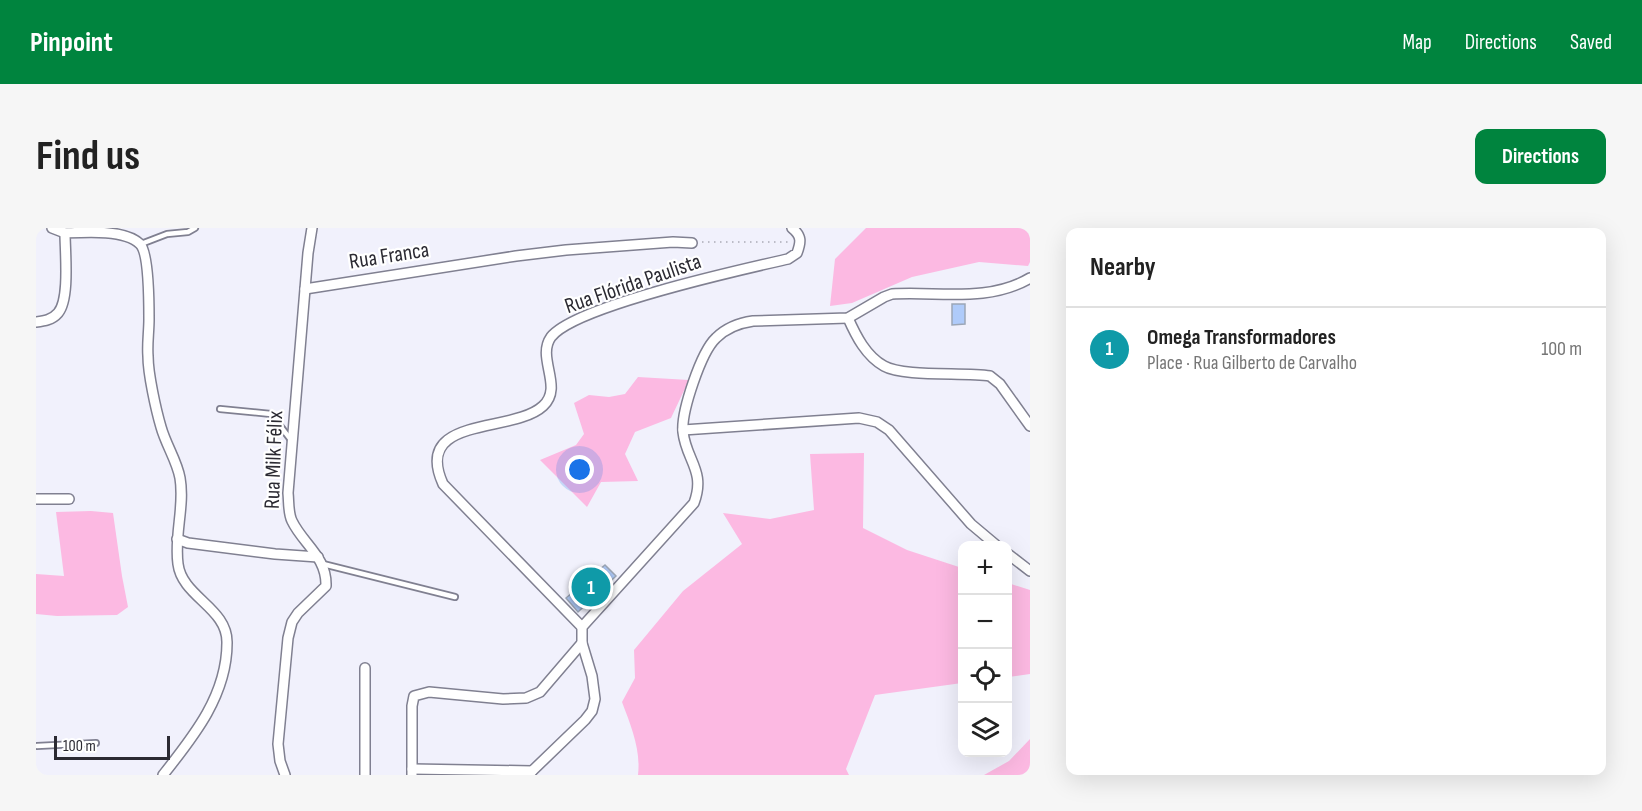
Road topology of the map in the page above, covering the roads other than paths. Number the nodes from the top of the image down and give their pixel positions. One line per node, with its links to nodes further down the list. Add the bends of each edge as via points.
1 (52, 228): 5 (street)
2 (195, 228): 7 (lane, via 167,234)
3 (312, 228): 9 (street, Rua Milk Félix)
4 (792, 228): 24 (street, Rua Flórida Paulista, via 801,242 797,253 788,259 637,298 569,323 556,332 546,350 551,384 549,398 542,407 530,414 464,432 440,447 436,465 443,484)
5 (65, 233): 7 (street, via 122,235); 11 (street, via 65,292 61,308 48,320)
6 (692, 243): 9 (street, Rua Franca, via 526,255)
7 (142, 246): 18 (street, via 148,296 147,357 159,419 182,487)
8 (1030, 278): 10 (street, via 1006,288 976,293 892,294)
9 (305, 289): 15 (street, Rua Milk Félix)
10 (848, 318): 13 (street, via 860,343 885,367 990,376); 14 (street, via 753,321 727,330 707,348 689,398)
11 (36, 322)
12 (220, 409): 15 (lane, via 271,414)
13 (1030, 426)
14 (683, 430): 19 (street, via 828,419 877,422 889,430); 24 (street, via 698,476 694,503)
15 (291, 440): 21 (street, Rua Milk Félix, via 290,514)
16 (36, 498): 17 (street)
17 (69, 499)
18 (177, 539): 21 (street); 31 (street, via 182,578 217,616 228,642 220,684 206,717)
19 (990, 541)
20 (1012, 557): 22 (street)
21 (321, 561): 23 (lane); 32 (street, via 326,586 298,612 288,638 278,744)
22 (1030, 571)
23 (455, 597)
24 (582, 627): 25 (street)
25 (582, 643): 29 (street, via 540,692 526,698 429,692 414,696); 30 (street, via 594,689 592,711)
26 (365, 668): 33 (street)
27 (96, 743): 28 (lane)
28 (37, 746)
29 (412, 772): 30 (street)
30 (530, 773)
31 (163, 775)
32 (285, 775)
33 (365, 775)

